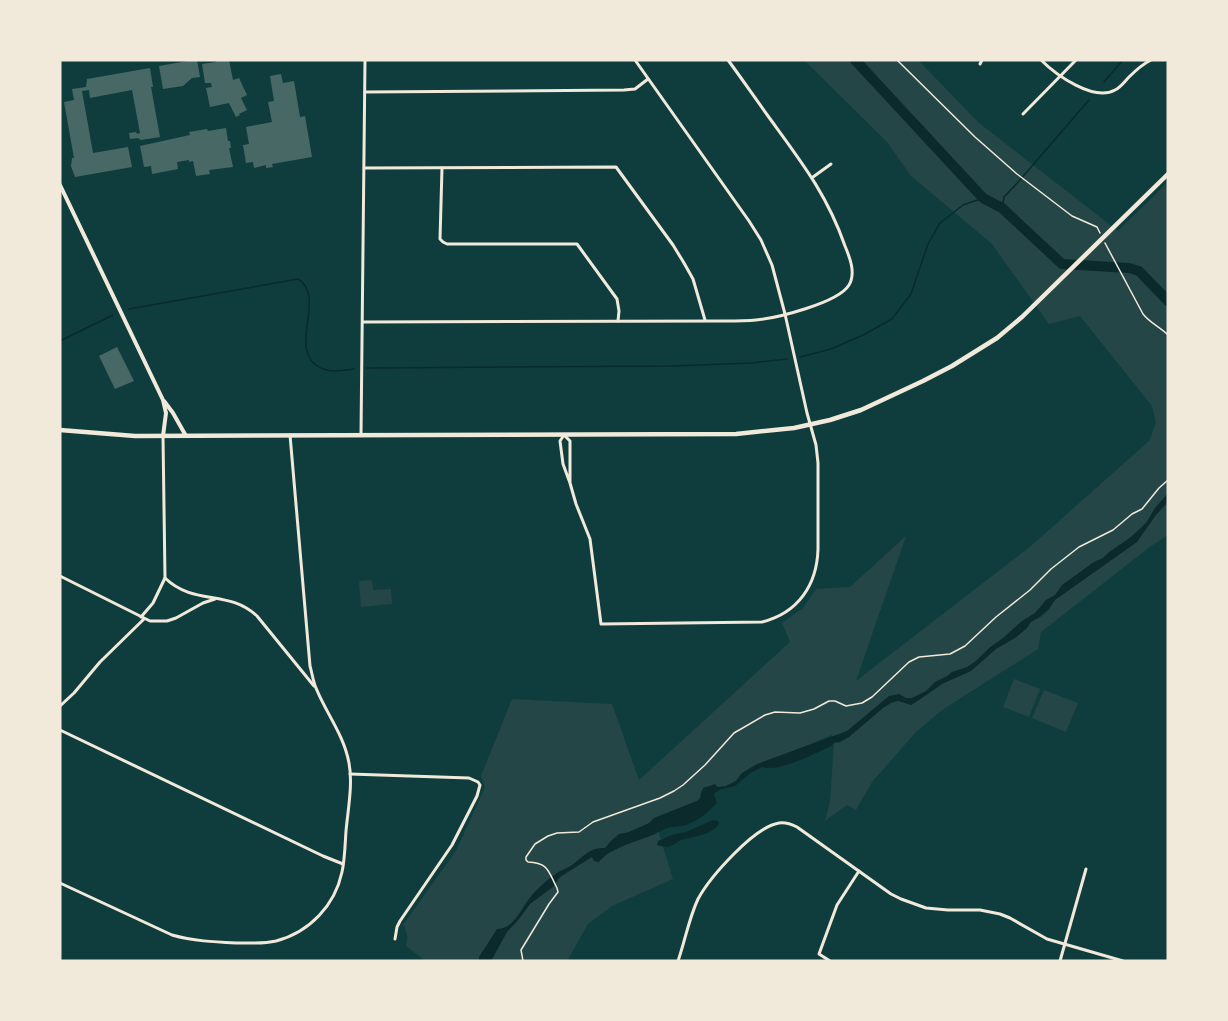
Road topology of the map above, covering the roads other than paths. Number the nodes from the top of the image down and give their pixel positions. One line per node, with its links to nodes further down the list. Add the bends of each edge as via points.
1 (365, 60): 9 (street)
2 (635, 60): 8 (street)
3 (728, 60): 15 (street)
4 (1041, 60): 7 (street)
5 (1076, 60): 7 (street)
6 (1151, 60): 7 (street, via 1115,90 1100,94)
7 (1060, 76): 10 (street)
8 (649, 79): 9 (street, via 635,89 624,90); 17 (street, via 756,231 772,266)
9 (365, 92): 12 (street)
10 (1023, 114)
11 (831, 164): 15 (street)
12 (365, 168): 13 (street); 20 (street)
13 (442, 168): 18 (street, via 443,243 577,244 617,299); 19 (street, via 616,167 684,262 696,286)
14 (1168, 174): 22 (main road, via 996,338 950,367 861,410)
15 (812, 177): 17 (street, via 842,236 852,268 851,280 834,297)
16 (60, 185): 21 (street)
17 (785, 314): 19 (street, via 756,320); 22 (street)
18 (618, 321): 19 (street); 20 (street)
19 (705, 321)
20 (363, 322): 25 (street)
21 (163, 400): 27 (street); 28 (street)
22 (811, 425): 26 (main road, via 736,434); 29 (street, via 817,454 818,560 814,577 796,604 762,622 601,624 590,539)
23 (60, 430): 27 (main road)
24 (290, 435): 25 (main road); 28 (main road); 34 (street, via 309,657)
25 (361, 435): 26 (main road)
26 (564, 435): 29 (street, via 570,441); 29 (street, via 560,441)
27 (163, 436): 28 (main road); 31 (street)
28 (186, 436)
29 (570, 483)
30 (60, 576): 33 (street)
31 (165, 578): 32 (street, via 182,591); 33 (street)
32 (217, 599): 33 (street, via 167,621); 34 (street, via 238,603 257,616)
33 (143, 618): 35 (street)
34 (316, 688): 37 (street, via 345,746)
35 (60, 706)
36 (60, 730): 38 (street)
37 (350, 774): 38 (street); 42 (street, via 469,778 480,785 452,845 399,921)
38 (343, 864): 41 (street, via 330,902 317,917 297,933 255,944 183,938)
39 (1086, 869): 43 (street)
40 (859, 871): 43 (street, via 891,894 915,905 990,912); 44 (street, via 797,827 788,823 772,825 727,862 702,893); 45 (street, via 837,905 819,954)
41 (60, 883)
42 (395, 939)
43 (1065, 944): 46 (street); 47 (street)
44 (678, 961)
45 (830, 961)
46 (1060, 961)
47 (1123, 961)

